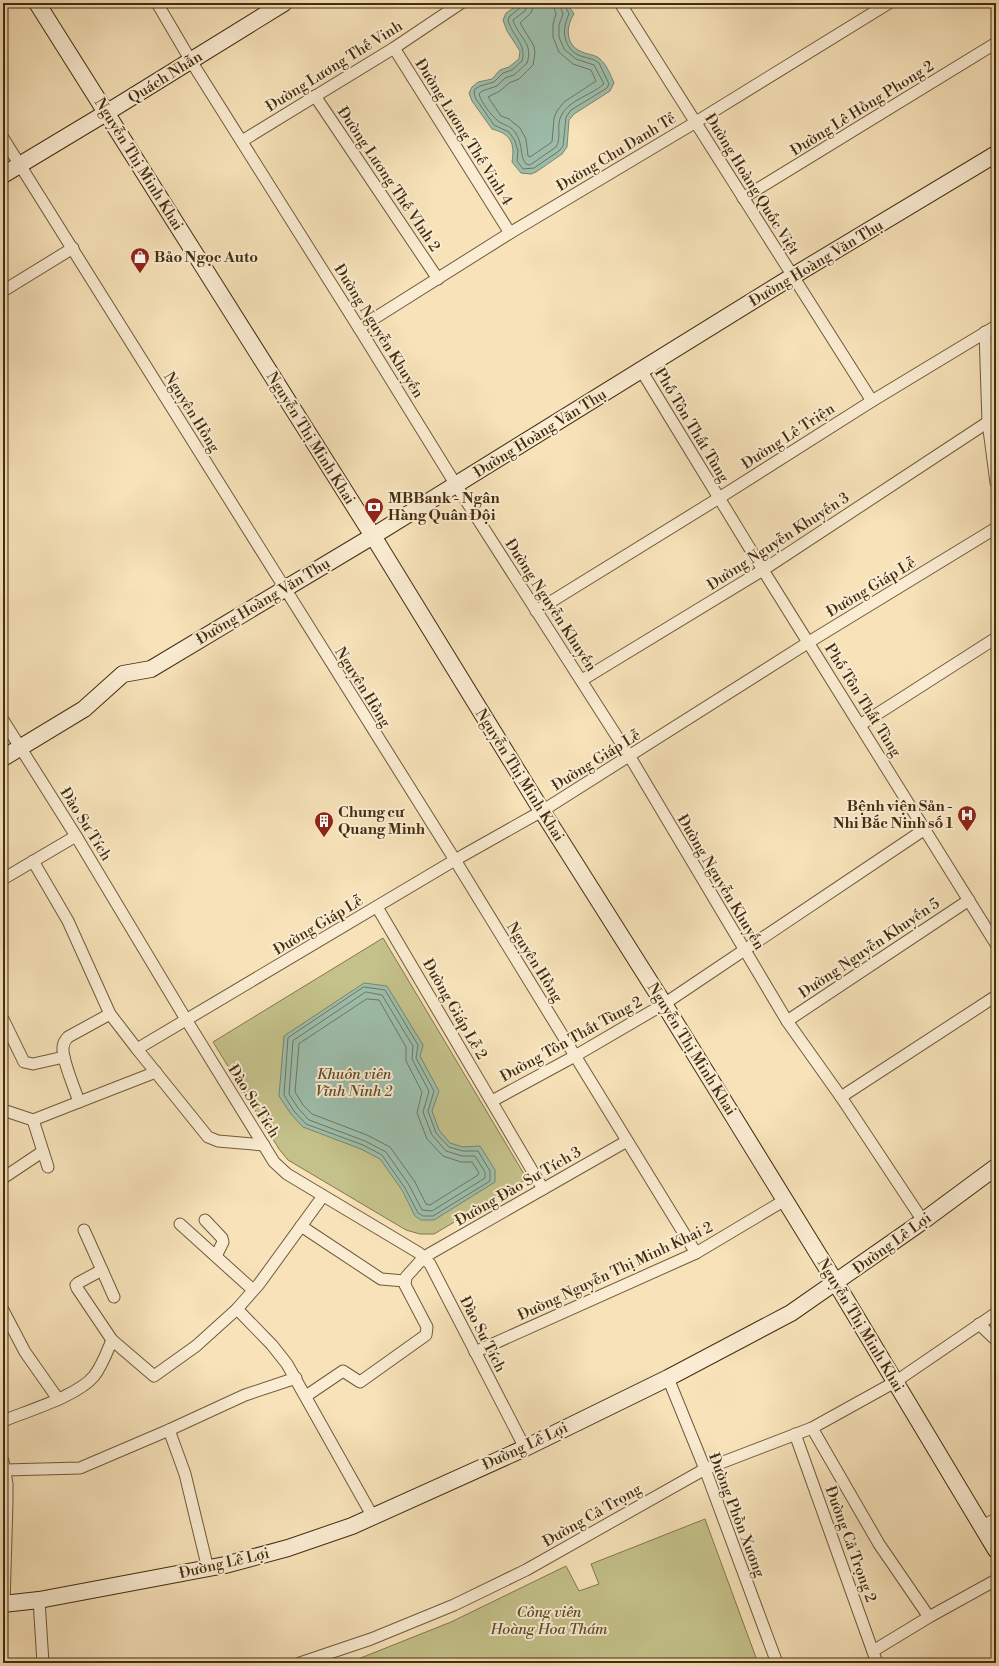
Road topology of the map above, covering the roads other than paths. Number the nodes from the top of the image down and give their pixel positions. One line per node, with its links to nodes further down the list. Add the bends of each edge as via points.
1 (37, 3): 11 (main road, Nguyễn Thị Minh Khai)
2 (157, 3): 9 (street, Đường Nguyễn Khuyến)
3 (284, 3): 9 (main road, Quách Nhẫn)
4 (461, 3): 8 (street, Đường Lương Thế Vinh)
5 (620, 3): 12 (street, Đường Hoàng Quốc Việt)
6 (889, 3): 12 (street, Đường Chu Danh Tể)
7 (996, 44): 18 (street, Đường Lê Hồng Phong 2)
8 (394, 48): 10 (street, Đường Lương Thế Vinh); 19 (street, Đường Lương Thế Vinh 4)
9 (191, 61): 11 (main road, Quách Nhẫn); 14 (street, Đường Nguyễn Khuyến)
10 (315, 96): 14 (street, Đường Lương Thế Vinh); 22 (street, Đường Lương Thế VInh 2)
11 (106, 113): 16 (main road, Quách Nhẫn); 34 (main road, Nguyễn Thị Minh Khai)
12 (696, 122): 18 (street, Đường Hoàng Quốc Việt); 19 (street, Đường Chu Danh Tể)
13 (3, 138): 16 (street, Nguyên Hồng)
14 (242, 141): 25 (street, Đường Nguyễn Khuyến)
15 (996, 154): 21 (main road, Đường Hoàng Văn Thụ)
16 (21, 165): 17 (main road, Quách Nhẫn); 20 (street, Nguyên Hồng)
17 (3, 175)
18 (743, 198): 21 (street, Đường Hoàng Quốc Việt)
19 (510, 233): 22 (street, Đường Chu Danh Tể)
20 (73, 248): 23 (street); 36 (street, Nguyên Hồng)
21 (793, 276): 27 (main road, Đường Hoàng Văn Thụ); 28 (street, Đường Hoàng Quốc Việt)
22 (438, 279): 25 (street, Đường Chu Danh Tể)
23 (3, 290)
24 (996, 326): 26 (street, Đường Lê Triện)
25 (359, 328): 31 (street, Đường Nguyễn Khuyến)
26 (985, 332): 28 (street, Đường Lê Triện); 29 (street)
27 (641, 370): 31 (main road, Đường Hoàng Văn Thụ); 32 (street, Phố Tôn Thất Tùng)
28 (872, 400): 32 (street, Đường Lê Triện)
29 (988, 422): 30 (street); 35 (street, Đường Nguyễn Khuyến 3)
30 (996, 483)
31 (456, 485): 34 (main road, Đường Hoàng Văn Thụ); 37 (street, Đường Nguyễn Khuyến)
32 (719, 498): 35 (street, Phố Tôn Thất Tùng); 37 (street, Đường Lê Triện)
33 (996, 528): 39 (street, Đường Giáp Lễ)
34 (373, 536): 36 (main road, Đường Hoàng Văn Thụ); 46 (main road, Nguyễn Thị Minh Khai)
35 (763, 570): 39 (street, Phố Tôn Thất Tùng); 40 (street, Đường Nguyễn Khuyến 3)
36 (284, 589): 43 (main road, Đường Hoàng Văn Thụ, via 151,669 124,674 84,709); 49 (street, Nguyên Hồng)
37 (536, 611): 40 (street, Đường Nguyễn Khuyến)
38 (996, 638): 42 (street)
39 (809, 642): 42 (street, Phố Tôn Thất Tùng); 44 (street, Đường Giáp Lễ)
40 (582, 680): 44 (street, Đường Nguyễn Khuyến)
41 (3, 720): 43 (street, Đào Sư Tích)
42 (860, 725): 47 (street, Phố Tôn Thất Tùng)
43 (20, 748): 45 (main road, Đường Hoàng Văn Thụ); 48 (street, Đào Sư Tích)
44 (630, 757): 46 (street, Đường Giáp Lễ); 55 (street, Đường Nguyễn Khuyến)
45 (3, 758)
46 (542, 811): 49 (street, Đường Giáp Lễ); 57 (main road, Nguyễn Thị Minh Khai)
47 (925, 829): 52 (street, Phố Tôn Thất Tùng); 55 (street, Đường Tôn Thất Tùng 2)
48 (76, 836): 50 (street); 60 (street, Đào Sư Tích)
49 (455, 860): 53 (street, Đường Giáp Lễ); 63 (street, Nguyên Hồng)
50 (33, 861): 51 (street); 58 (street, via 68,921)
51 (3, 879)
52 (969, 900): 54 (street, Phố Tôn Thất Tùng); 61 (street, Đường Nguyễn Khuyến 5)
53 (377, 907): 60 (street, Đường Giáp Lễ); 67 (street, Đường Giáp Lễ 2)
54 (996, 944)
55 (744, 951): 57 (street, Đường Tôn Thất Tùng 2); 61 (street, Đường Nguyễn Khuyến)
56 (996, 996): 66 (street)
57 (664, 1004): 63 (street, Đường Tôn Thất Tùng 2); 79 (main road, Nguyễn Thị Minh Khai)
58 (110, 1014): 62 (street); 64 (street, via 68,1036 64,1042)
59 (3, 1019): 64 (street, via 24,1062 33,1064)
60 (187, 1020): 62 (street, Đường Giáp Lễ); 72 (street, Đào Sư Tích)
61 (787, 1021): 66 (street, Đường Nguyễn Khuyến)
62 (137, 1049): 65 (street)
63 (575, 1056): 67 (street, Đường Tôn Thất Tùng 2); 71 (street, Nguyên Hồng)
64 (64, 1057): 68 (street)
65 (156, 1072): 68 (street); 72 (street, via 208,1137 218,1141)
66 (841, 1097): 81 (street, Đường Nguyễn Khuyến)
67 (492, 1101): 77 (street, Đường Giáp Lễ 2)
68 (79, 1102): 70 (street)
69 (3, 1110): 70 (street)
70 (33, 1120): 73 (street)
71 (627, 1141): 77 (street, Đường Đào Sư Tích 3); 85 (street, Nguyên Hồng)
72 (264, 1145): 78 (street, Đào Sư Tích, via 281,1170)
73 (42, 1152): 75 (street); 76 (street)
74 (996, 1166): 81 (main road, Đường Lê Lợi)
75 (48, 1167)
76 (3, 1178)
77 (544, 1189): 87 (street, Đường Đào Sư Tích 3)
78 (323, 1196): 83 (street); 87 (street, Đào Sư Tích)
79 (785, 1200): 85 (street, Đường Nguyễn Thị Minh Khai 2); 90 (main road, Nguyễn Thị Minh Khai)
80 (205, 1220): 86 (street, via 222,1238 223,1242)
81 (923, 1221): 90 (main road, Đường Lê Lợi)
82 (180, 1224): 86 (street)
83 (301, 1226): 89 (street, via 381,1279); 91 (street)
84 (84, 1230): 88 (street)
85 (696, 1253): 99 (street, Đường Nguyễn Thị Minh Khai 2)
86 (216, 1256): 91 (street)
87 (424, 1257): 89 (street); 99 (street, Đào Sư Tích)
88 (102, 1270): 92 (street); 97 (street, via 76,1284)
89 (405, 1281): 103 (street, via 427,1327 426,1335 360,1382 344,1371)
90 (836, 1283): 101 (main road, Đường Lê Lợi, via 791,1313); 102 (main road, Nguyễn Thị Minh Khai)
91 (254, 1290): 93 (street)
92 (114, 1297)
93 (237, 1309): 97 (street, via 196,1346 154,1376); 100 (street, via 279,1352)
94 (3, 1310): 104 (street, via 25,1352)
95 (996, 1313): 96 (street, Đường Cả Trọng)
96 (979, 1324): 98 (street); 102 (street, Đường Cả Trọng)
97 (112, 1340): 104 (street, via 93,1377 81,1387)
98 (996, 1340)
99 (475, 1352): 109 (street, Đào Sư Tích)
100 (296, 1378): 103 (street); 107 (street, via 245,1395)
101 (668, 1378): 109 (main road, Đường Lê Lợi); 111 (street, Đường Phồn Xương)
102 (895, 1382): 106 (street, Đường Cả Trọng); 114 (main road, Nguyễn Thị Minh Khai)
103 (306, 1396): 113 (street)
104 (58, 1399): 105 (street)
105 (3, 1421)
106 (812, 1428): 108 (street, Đường Cả Trọng); 120 (street, via 879,1544)
107 (169, 1430): 110 (street, via 80,1468); 116 (street, via 185,1474)
108 (795, 1434): 111 (street, Đường Cả Trọng); 121 (street, Đường Cả Trọng 2)
109 (525, 1448): 113 (main road, Đường Lê Lợi)
110 (4, 1466): 112 (street, via 7,1484)
111 (705, 1469): 123 (street, Đường Cả Trọng, via 488,1589 371,1639); 124 (street, Đường Phồn Xương)
112 (5, 1517): 119 (street)
113 (373, 1517): 116 (main road, Đường Lê Lợi, via 288,1548)
114 (989, 1522): 115 (main road, Nguyễn Thị Minh Khai)
115 (996, 1550)
116 (208, 1569): 118 (main road, Đường Lê Lợi)
117 (996, 1580): 120 (street)
118 (39, 1600): 119 (main road, Đường Lê Lợi); 122 (street)
119 (4, 1604)
120 (929, 1617): 121 (street)
121 (873, 1651): 125 (street, Đường Cả Trọng 2)
122 (44, 1663)
123 (300, 1663)
124 (777, 1663)
125 (877, 1663)

